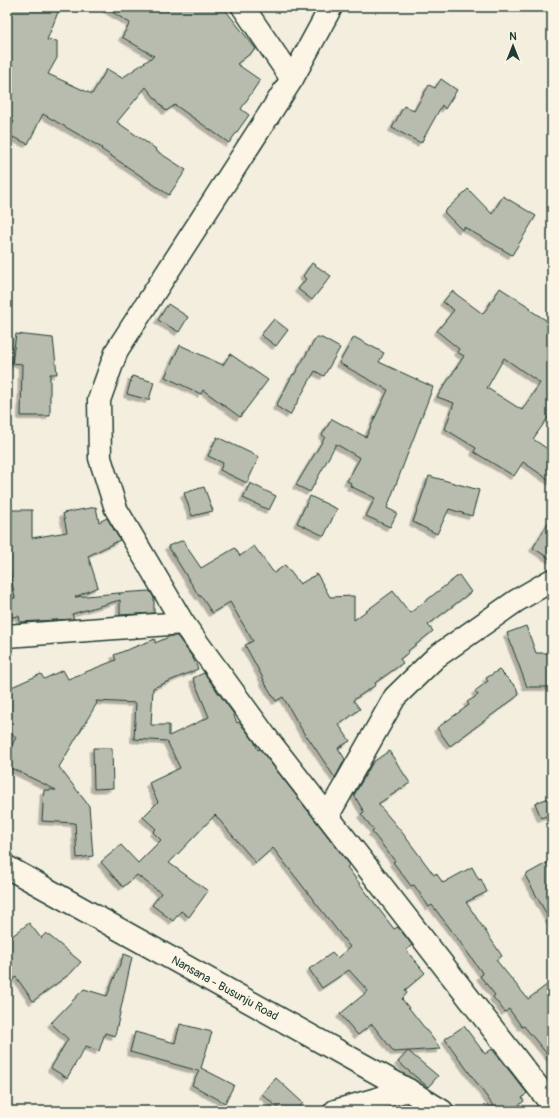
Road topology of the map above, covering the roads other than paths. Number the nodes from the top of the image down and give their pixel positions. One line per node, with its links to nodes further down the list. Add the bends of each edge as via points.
1 (243, 7): 3 (street)
2 (331, 7): 3 (street)
3 (292, 80): 5 (street, via 117,350 99,400 100,458 116,509)
4 (552, 580): 7 (street, via 516,601 436,657 395,697)
5 (183, 623): 6 (street); 7 (street, via 266,737)
6 (7, 636)
7 (328, 815): 10 (street)
8 (7, 867): 9 (street, Nansana - Busunju Road)
9 (408, 1090): 11 (street); 12 (street, Nansana - Busunju Road)
10 (552, 1105)
11 (335, 1111)
12 (442, 1111)

